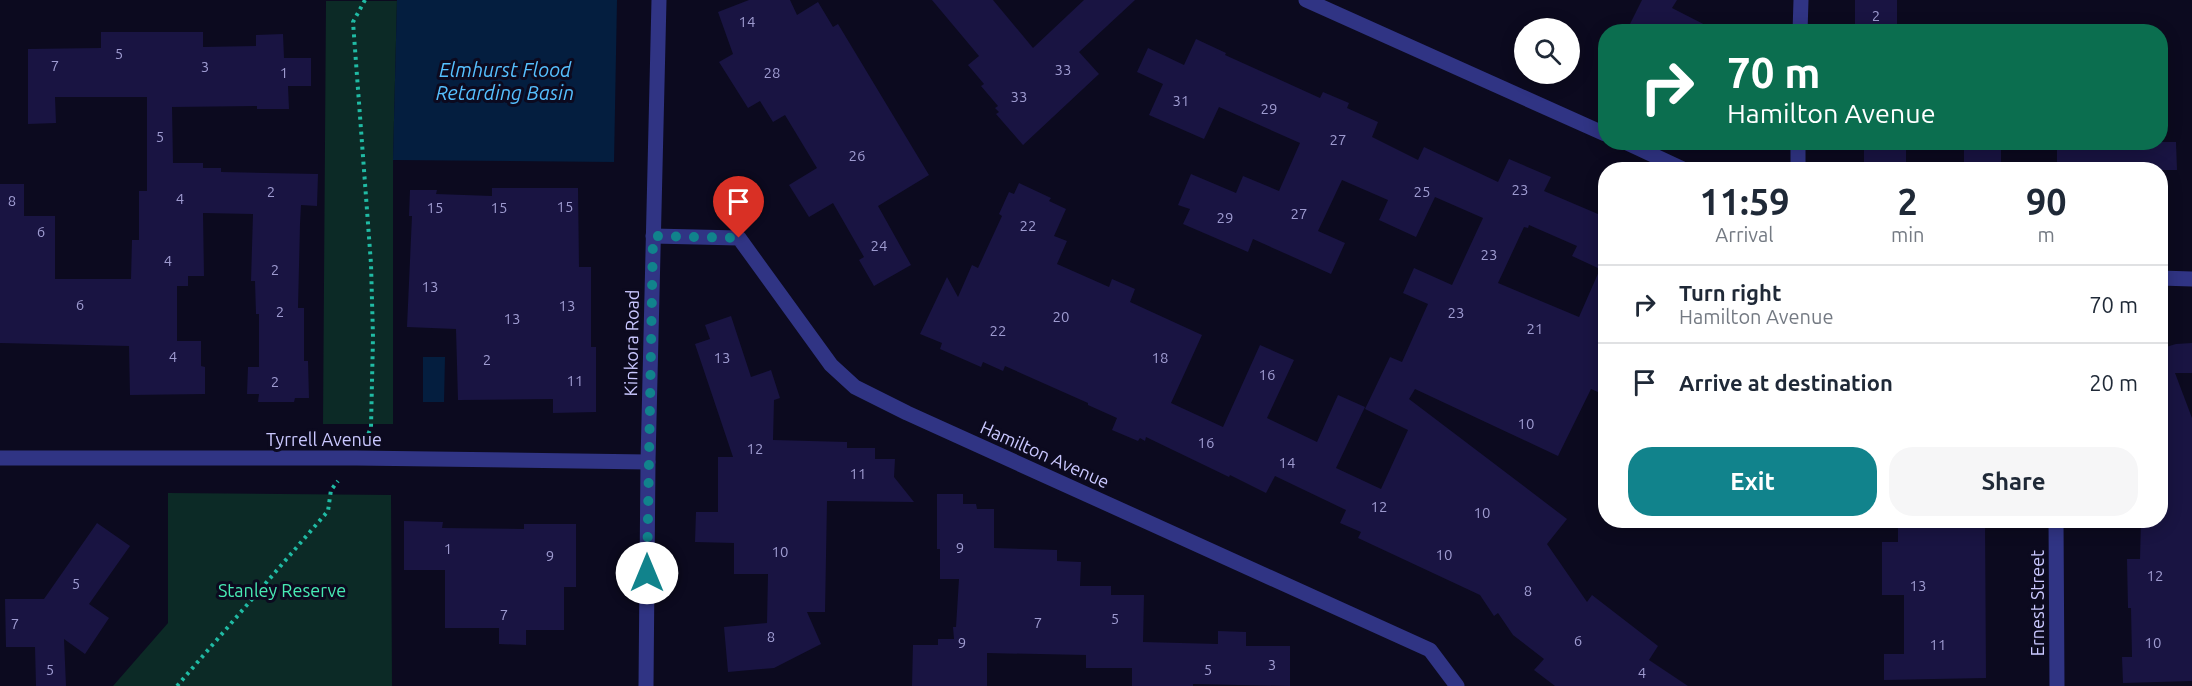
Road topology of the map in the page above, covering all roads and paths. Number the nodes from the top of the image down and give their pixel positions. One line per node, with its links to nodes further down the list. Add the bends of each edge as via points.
1 (365, 0): 13 (path, via 353,22 371,264 373,348 371,427)
2 (659, 0): 9 (street, Kinkora Road)
3 (1306, 0): 6 (street)
4 (1801, 0): 5 (street)
5 (1800, 24)
6 (1598, 131)
7 (1642, 150): 8 (street)
8 (1668, 162)
9 (653, 236): 14 (street, Kinkora Road); 18 (street, Hamilton Avenue, via 739,238 831,365 855,387 1430,650)
10 (2168, 278): 11 (street)
11 (2192, 279)
12 (0, 458): 13 (street, Tyrrell Avenue)
13 (356, 458): 14 (street, Tyrrell Avenue); 16 (path, via 332,490 328,511)
14 (648, 462): 17 (street, Kinkora Road)
15 (2056, 528): 19 (street, Ernest Street)
16 (177, 686)
17 (646, 686)
18 (1457, 686)
19 (2057, 686)

